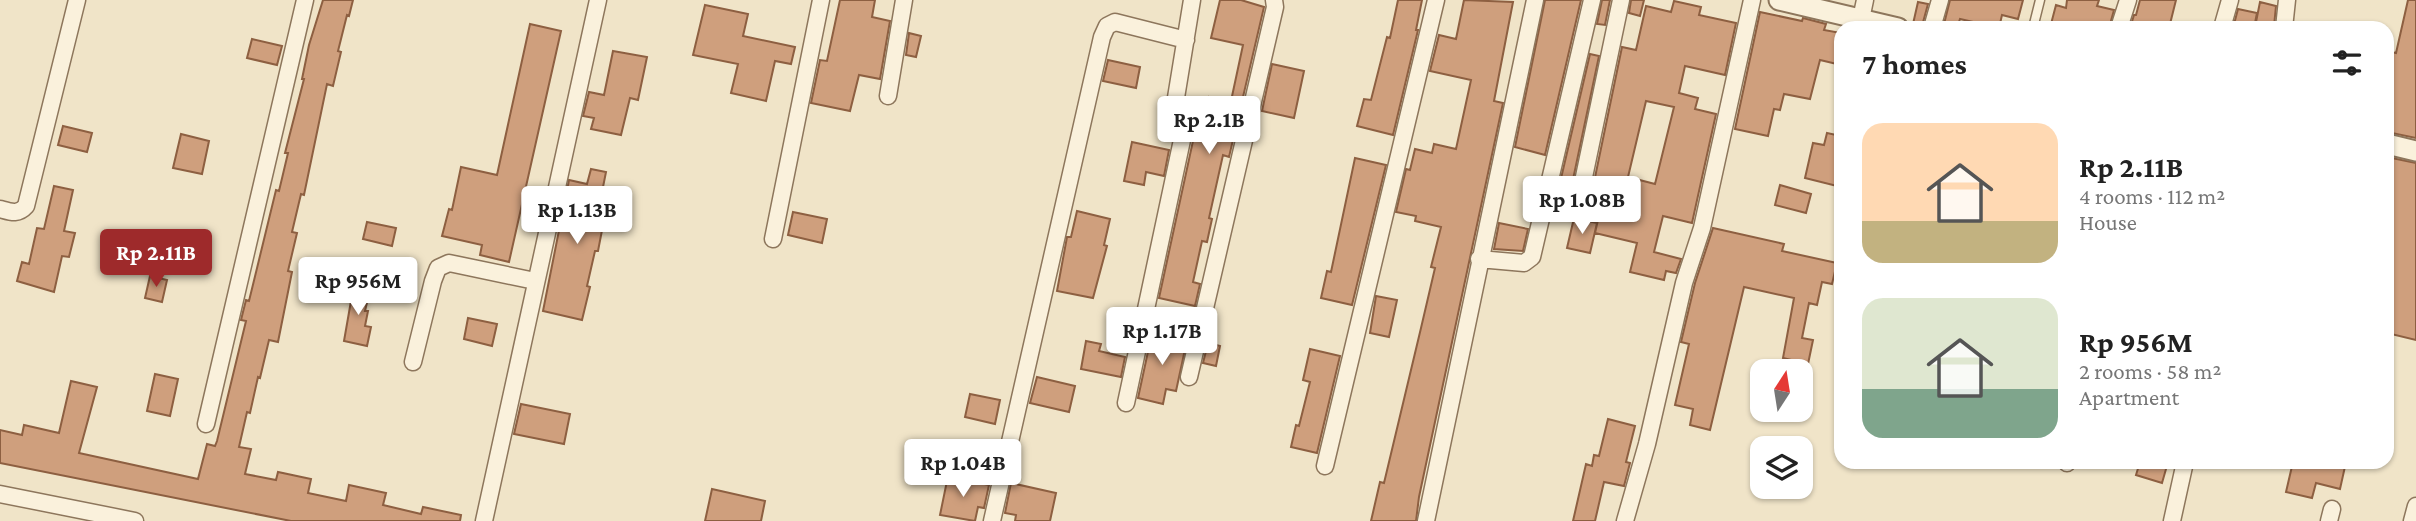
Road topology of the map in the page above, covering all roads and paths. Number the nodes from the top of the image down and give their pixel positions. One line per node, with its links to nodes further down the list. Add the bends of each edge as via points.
1 (77, 0): 31 (street, via 26,205 14,213)
2 (306, 0): 38 (street)
3 (598, 0): 34 (street)
4 (821, 0): 32 (street)
5 (904, 0): 27 (street)
6 (1192, 0): 26 (street)
7 (1274, 0): 36 (street)
8 (1436, 0): 39 (street)
9 (1535, 0): 33 (street)
10 (1592, 0): 30 (street)
11 (1621, 0): 30 (street, via 1580,196 1572,204)
12 (1752, 0): 47 (street, via 1702,228)
13 (1779, 0): 19 (street)
14 (1940, 0): 21 (street)
15 (2040, 0): 22 (lane)
16 (2128, 0): 23 (street)
17 (2230, 0): 24 (street)
18 (2287, 0): 25 (street)
19 (1863, 10): 20 (street)
20 (1884, 21)
21 (1934, 21)
22 (2035, 21)
23 (2121, 21)
24 (2224, 21)
25 (2285, 21)
26 (1186, 40): 37 (street, via 1173,116 1182,140); 45 (street, via 1115,22 1102,37)
27 (888, 96)
28 (2394, 146): 29 (street)
29 (2416, 151)
30 (1545, 197): 33 (street, via 1532,257 1524,263)
31 (0, 209)
32 (773, 239)
33 (1479, 259): 46 (street)
34 (535, 281): 35 (street, via 450,263 438,268); 44 (street)
35 (412, 362)
36 (1189, 377)
37 (1126, 403)
38 (206, 424)
39 (1325, 467)
40 (2183, 469): 48 (street)
41 (0, 494): 43 (street)
42 (2416, 506): 49 (street)
43 (135, 521)
44 (484, 521)
45 (992, 521)
46 (1426, 521)
47 (1625, 521)
48 (2172, 521)
49 (2412, 521)

